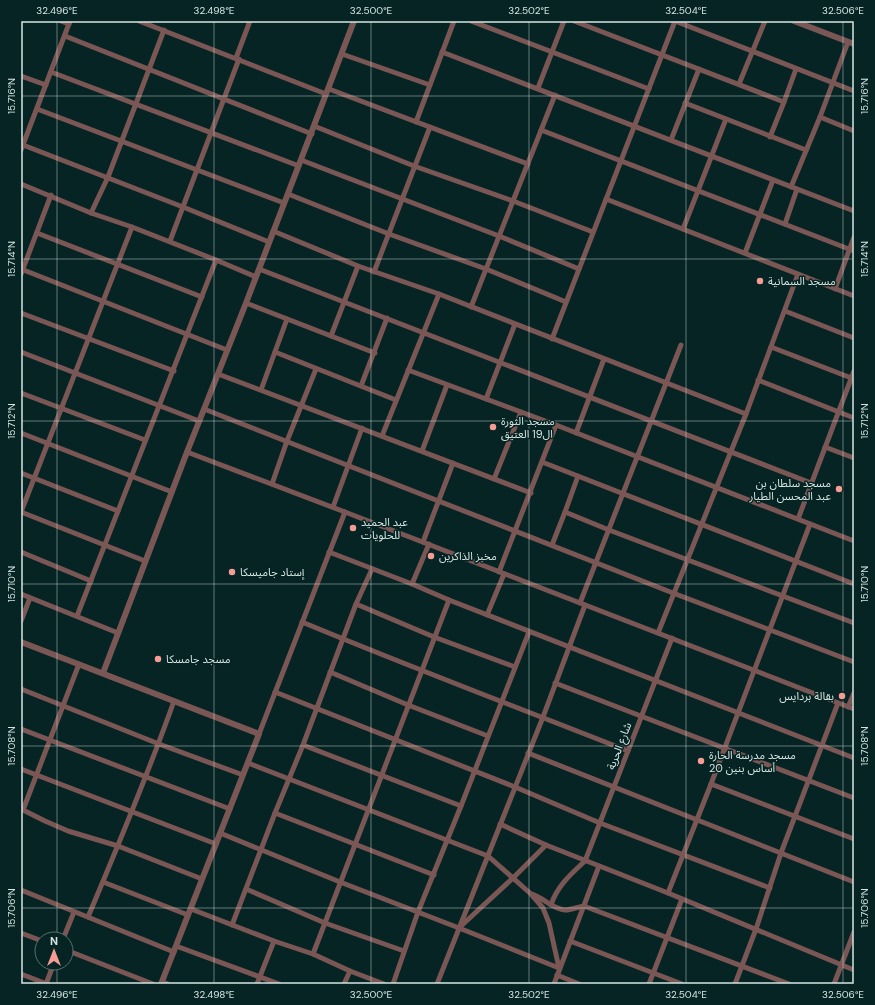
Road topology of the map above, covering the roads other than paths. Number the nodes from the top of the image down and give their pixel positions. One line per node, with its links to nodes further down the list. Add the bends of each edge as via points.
1 (61, 21): 12 (street)
2 (139, 21): 13 (street)
3 (250, 21): 22 (street)
4 (354, 21): 20 (street)
5 (454, 21): 17 (street)
6 (471, 21): 18 (street)
7 (564, 21): 18 (street)
8 (574, 21): 21 (street)
9 (675, 21): 19 (street); 21 (street)
10 (765, 21): 19 (street)
11 (794, 21): 16 (street)
12 (70, 23): 15 (street)
13 (151, 23): 14 (street)
14 (164, 30): 22 (street); 23 (street)
15 (65, 36): 23 (street); 26 (street)
16 (851, 43): 28 (street)
17 (442, 52): 31 (street); 32 (street)
18 (552, 52): 32 (street); 33 (street)
19 (754, 52): 25 (street); 29 (street)
20 (342, 54): 31 (street); 35 (street)
21 (662, 55): 24 (street); 33 (street)
22 (237, 59): 35 (street); 37 (street)
23 (149, 69): 37 (street); 40 (street)
24 (699, 69): 29 (street); 39 (street)
25 (796, 69): 28 (street); 38 (street)
26 (51, 72): 30 (street); 40 (street)
27 (21, 76): 30 (street)
28 (834, 83): 34 (street); 42 (street)
29 (739, 84): 38 (street)
30 (46, 85): 41 (street)
31 (430, 85): 44 (street)
32 (538, 88): 36 (street)
33 (649, 89): 46 (street)
34 (854, 91)
35 (328, 92): 44 (street); 45 (street)
36 (555, 95): 46 (street); 48 (street)
37 (224, 99): 50 (street); 51 (street)
38 (784, 102): 52 (street)
39 (686, 103): 43 (street); 53 (street)
40 (136, 105): 50 (street); 54 (street)
41 (37, 109): 54 (street); 55 (street)
42 (820, 117): 49 (street); 56 (street)
43 (726, 119): 52 (street); 57 (street)
44 (416, 122): 47 (street)
45 (314, 126): 51 (street); 61 (street)
46 (635, 126): 53 (street); 58 (street)
47 (430, 127): 60 (street); 61 (street)
48 (542, 130): 58 (street); 60 (street)
49 (854, 131)
50 (211, 134): 59 (street); 62 (street)
51 (312, 134): 59 (street)
52 (770, 137): 56 (street)
53 (671, 140): 57 (street)
54 (122, 141): 62 (street); 63 (street)
55 (22, 147): 63 (street)
56 (806, 150): 66 (street)
57 (712, 155): 64 (street); 68 (street)
58 (621, 161): 68 (street); 72 (street)
59 (300, 163): 69 (street); 71 (street)
60 (528, 164): 73 (street)
61 (414, 166): 71 (street); 73 (street)
62 (197, 169): 74 (street); 75 (street)
63 (108, 177): 75 (street); 77 (street)
64 (773, 180): 66 (street); 78 (street)
65 (21, 184): 70 (street)
66 (791, 187): 67 (street)
67 (797, 189): 76 (street); 79 (street)
68 (698, 191): 78 (street); 81 (street)
69 (288, 194): 74 (street); 85 (street)
70 (51, 195): 77 (street); 84 (street)
71 (402, 198): 85 (street); 86 (street)
72 (606, 199): 81 (street); 83 (street)
73 (513, 201): 83 (street); 86 (street)
74 (284, 203): 82 (street)
75 (183, 207): 88 (street); 89 (street)
76 (854, 212)
77 (91, 213): 80 (street)
78 (760, 214): 79 (street); 91 (street)
79 (784, 224): 90 (street)
80 (132, 227): 88 (street); 93 (street)
81 (684, 229): 91 (street)
82 (273, 232): 89 (street); 94 (street)
83 (593, 232): 97 (street)
84 (37, 233): 93 (street); 98 (street)
85 (389, 234): 96 (street); 99 (street)
86 (499, 236): 96 (street); 97 (street)
87 (854, 237): 90 (street)
88 (170, 241): 92 (street)
89 (269, 242): 95 (street)
90 (852, 250): 102 (street)
91 (745, 254): 100 (street)
92 (216, 260): 101 (street); 105 (street)
93 (118, 264): 105 (street); 106 (street)
94 (358, 266): 99 (street); 107 (street)
95 (259, 269): 101 (street); 107 (street)
96 (486, 269): 108 (street); 110 (street)
97 (579, 269): 108 (street)
98 (22, 271): 106 (street)
99 (374, 272): 103 (street)
100 (798, 274): 102 (street); 111 (street)
101 (256, 277): 109 (street)
102 (835, 288): 104 (street)
103 (439, 294): 110 (street); 116 (street)
104 (854, 296)
105 (202, 297): 117 (street)
106 (103, 302): 117 (street); 120 (street)
107 (344, 302): 113 (street); 118 (street)
108 (566, 302): 121 (street)
109 (246, 303): 114 (street); 124 (street)
110 (471, 307): 115 (street)
111 (784, 311): 119 (street); 123 (street)
112 (21, 313): 120 (street)
113 (387, 318): 116 (street); 127 (street)
114 (287, 319): 118 (street); 126 (street)
115 (515, 324): 121 (street); 129 (street)
116 (423, 332): 129 (street); 131 (street)
117 (188, 334): 124 (street); 132 (street)
118 (331, 336): 127 (street)
119 (854, 338)
120 (89, 339): 132 (street); 134 (street)
121 (552, 339): 128 (street)
122 (681, 345): 138 (street)
123 (771, 347): 136 (street); 137 (street)
124 (227, 350): 135 (street)
125 (21, 352): 134 (street)
126 (275, 352): 130 (street); 141 (street)
127 (374, 353): 140 (street)
128 (604, 359): 138 (street); 143 (street)
129 (500, 362): 143 (street); 144 (street)
130 (316, 369): 140 (street); 147 (street)
131 (408, 370): 139 (street); 145 (street)
132 (174, 371): 146 (street)
133 (854, 372): 136 (street)
134 (75, 373): 146 (street); 148 (street)
135 (218, 374): 141 (street); 149 (street)
136 (853, 378): 151 (street)
137 (758, 380): 151 (street); 152 (street)
138 (666, 383): 152 (street); 155 (street)
139 (448, 385): 144 (street); 165 (street)
140 (361, 386): 145 (street)
141 (261, 390): 147 (street)
142 (21, 393): 148 (street)
143 (590, 397): 155 (street); 159 (street)
144 (486, 399): 150 (street)
145 (396, 400): 160 (street)
146 (160, 406): 154 (street); 161 (street)
147 (301, 406): 157 (street); 162 (street)
148 (62, 408): 161 (street); 163 (street)
149 (204, 409): 154 (street); 162 (street)
150 (521, 412): 156 (street); 177 (street)
151 (838, 412): 153 (street); 164 (street)
152 (746, 414): 167 (street)
153 (854, 418)
154 (199, 421): 166 (street)
155 (652, 421): 167 (street); 168 (street)
156 (556, 425): 159 (street); 170 (street)
157 (362, 428): 160 (street); 172 (street)
158 (21, 433): 163 (street)
159 (576, 433): 168 (street)
160 (382, 436): 165 (street)
161 (145, 440): 174 (street)
162 (287, 441): 172 (street); 179 (street)
163 (48, 443): 174 (street); 176 (street)
164 (825, 446): 169 (street); 178 (street)
165 (422, 451): 171 (street)
166 (187, 452): 179 (street); 181 (street)
167 (730, 452): 178 (street); 180 (street)
168 (637, 457): 180 (street); 183 (street)
169 (854, 458)
170 (542, 462): 175 (street); 182 (street)
171 (453, 463): 177 (street); 184 (street)
172 (348, 466): 184 (street); 185 (street)
173 (21, 473): 176 (street)
174 (132, 476): 181 (street); 186 (street)
175 (578, 476): 183 (street); 189 (street)
176 (34, 478): 186 (street); 187 (street)
177 (494, 479): 182 (street)
178 (811, 483): 190 (street)
179 (272, 484): 185 (street)
180 (716, 487): 190 (street); 191 (street)
181 (172, 492): 203 (street)
182 (531, 493): 193 (street)
183 (623, 494): 191 (street); 194 (street)
184 (438, 500): 193 (street); 196 (street)
185 (333, 507): 188 (street)
186 (118, 511): 198 (street)
187 (21, 512): 198 (street)
188 (345, 512): 196 (street); 201 (street)
189 (564, 512): 194 (street); 199 (street)
190 (798, 519): 192 (street)
191 (701, 524): 202 (street); 205 (street)
192 (810, 524): 195 (street); 205 (street)
193 (516, 530): 199 (street); 207 (street)
194 (609, 530): 202 (street); 204 (street)
195 (854, 541)
196 (422, 542): 197 (street)
197 (429, 544): 207 (street); 209 (street)
198 (105, 545): 203 (street); 208 (street)
199 (552, 545): 204 (street)
200 (21, 552): 208 (street)
201 (329, 552): 206 (street); 221 (street)
202 (687, 560): 211 (street); 213 (street)
203 (145, 561): 225 (street)
204 (596, 562): 211 (street); 217 (street)
205 (797, 562): 210 (street); 213 (street)
206 (372, 569): 209 (street); 216 (street)
207 (502, 573): 217 (street); 218 (street)
208 (91, 581): 219 (street)
209 (412, 584): 215 (street)
210 (854, 584)
211 (673, 593): 223 (street); 226 (street)
212 (21, 594): 214 (street)
213 (783, 597): 222 (street); 223 (street)
214 (30, 598): 219 (street); 220 (street)
215 (449, 600): 218 (street); 227 (street)
216 (356, 604): 227 (street); 229 (street)
217 (583, 604): 226 (street); 231 (street)
218 (487, 615): 224 (street)
219 (77, 616): 225 (street)
220 (21, 621)
221 (302, 622): 229 (street); 242 (street)
222 (854, 623)
223 (769, 630): 232 (street); 235 (street)
224 (529, 632): 231 (street); 234 (street)
225 (118, 633): 238 (street)
226 (658, 633): 228 (street)
227 (434, 637): 234 (street); 237 (street)
228 (672, 638): 235 (street); 239 (street, شارع الحرية)
229 (342, 639): 236 (street); 237 (street)
230 (21, 642): 233 (street)
231 (569, 646): 239 (street); 240 (street)
232 (854, 662)
233 (79, 664): 238 (street); 248 (street)
234 (515, 668): 245 (street)
235 (755, 670): 246 (street); 252 (street)
236 (330, 672): 247 (street); 250 (street)
237 (422, 672): 245 (street); 247 (street)
238 (103, 673): 244 (street)
239 (654, 681): 252 (street); 253 (street, شارع الحرية)
240 (555, 683): 253 (street); 254 (street)
241 (21, 689): 248 (street)
242 (276, 692): 250 (street); 256 (street)
243 (854, 693): 249 (street)
244 (174, 701): 256 (street); 260 (street)
245 (502, 701): 254 (street); 257 (street)
246 (838, 703): 249 (street); 262 (street)
247 (408, 705): 257 (street); 259 (street)
248 (63, 706): 258 (street); 260 (street)
249 (848, 707): 251 (street)
250 (316, 708): 259 (street); 261 (street)
251 (854, 710)
252 (738, 713): 262 (street); 263 (street)
253 (641, 716): 263 (street); 264 (street, شارع الحرية)
254 (543, 717): 264 (street); 265 (street)
255 (21, 729): 258 (street)
256 (259, 734): 267 (street)
257 (488, 736): 269 (street)
258 (49, 740): 270 (street); 273 (street)
259 (395, 740): 269 (street); 272 (street)
260 (159, 744): 271 (street); 273 (street)
261 (303, 745): 272 (street); 274 (street)
262 (822, 746): 266 (street); 275 (street)
263 (724, 748): 275 (street); 276 (street)
264 (628, 751): 277 (street, شارع الحرية)
265 (528, 753): 277 (street); 278 (street)
266 (854, 758)
267 (248, 763): 271 (street); 274 (street)
268 (21, 769): 270 (street)
269 (475, 771): 278 (street); 280 (street)
270 (36, 775): 281 (street); 284 (street)
271 (243, 775): 282 (street)
272 (381, 775): 280 (street); 283 (street)
273 (146, 776): 282 (street); 284 (street)
274 (289, 778): 283 (street); 285 (street)
275 (809, 782): 279 (street); 286 (street)
276 (711, 784): 286 (street); 287 (street)
277 (615, 786): 287 (street); 288 (street, شارع الحرية)
278 (515, 787): 288 (street); 289 (street)
279 (854, 798)
280 (462, 806): 292 (street)
281 (22, 809): 296 (street, via 68,831)
282 (230, 809): 290 (street)
283 (367, 810): 292 (street); 294 (street)
284 (132, 811): 293 (street); 296 (street)
285 (275, 813): 294 (street); 297 (street)
286 (796, 816): 291 (street); 298 (street)
287 (696, 820): 298 (street); 299 (street)
288 (600, 822): 299 (street); 301 (street, شارع الحرية)
289 (500, 824): 295 (street); 300 (street)
290 (220, 833): 293 (street); 297 (street)
291 (854, 839)
292 (448, 841): 300 (street); 303 (street)
293 (216, 844): 305 (street)
294 (354, 844): 303 (street); 307 (street)
295 (546, 845): 301 (street); 304 (street)
296 (118, 846): 305 (street); 306 (street)
297 (261, 850): 307 (street); 310 (street)
298 (781, 853): 308 (street); 309 (street)
299 (683, 855): 309 (street); 312 (street)
300 (488, 856): 304 (street); 323 (street)
301 (585, 861): 302 (street); 315 (street, via 558,888)
302 (599, 866): 312 (street); 316 (street)
303 (434, 875): 319 (street)
304 (513, 878): 313 (street); 323 (street)
305 (202, 880): 318 (street)
306 (103, 882): 318 (street); 320 (street)
307 (340, 882): 319 (street); 321 (street)
308 (854, 882)
309 (770, 888): 324 (street)
310 (246, 889): 321 (street); 322 (street)
311 (21, 890): 317 (street)
312 (668, 893): 314 (street)
313 (531, 894): 315 (street); 338 (street, via 546,915)
314 (682, 899): 324 (street); 328 (street)
315 (551, 905): 316 (street, via 565,910)
316 (584, 906): 328 (street); 331 (street)
317 (74, 912): 320 (street); 325 (street)
318 (190, 912): 322 (street); 332 (street)
319 (418, 912): 323 (street); 333 (street)
320 (88, 917): 332 (street)
321 (325, 923): 333 (street); 335 (street)
322 (232, 925): 330 (street)
323 (459, 928): 338 (street); 354 (street)
324 (756, 929): 336 (street); 337 (street)
325 (66, 931)
326 (854, 932): 337 (street)
327 (21, 933): 329 (street)
328 (667, 937): 336 (street); 342 (street)
329 (34, 938)
330 (274, 941): 335 (street); 345 (street)
331 (570, 941): 338 (street); 342 (street)
332 (175, 949): 345 (street); 346 (street)
333 (404, 951): 353 (street)
334 (74, 953): 348 (street)
335 (313, 954): 341 (street)
336 (742, 965): 359 (street); 360 (street)
337 (841, 965): 339 (street); 361 (street)
338 (560, 968): 344 (street)
339 (854, 970)
340 (51, 971): 347 (street)
341 (350, 971): 351 (street); 352 (street)
342 (654, 972): 357 (street); 358 (street)
343 (21, 974): 347 (street)
344 (557, 975): 355 (street); 356 (street)
345 (260, 977): 349 (street); 350 (street)
346 (164, 983)
347 (46, 984)
348 (153, 984)
349 (257, 984)
350 (279, 984)
351 (344, 984)
352 (384, 984)
353 (393, 984)
354 (437, 984)
355 (554, 984)
356 (579, 984)
357 (649, 984)
358 (682, 984)
359 (735, 984)
360 (789, 984)
361 (834, 984)

